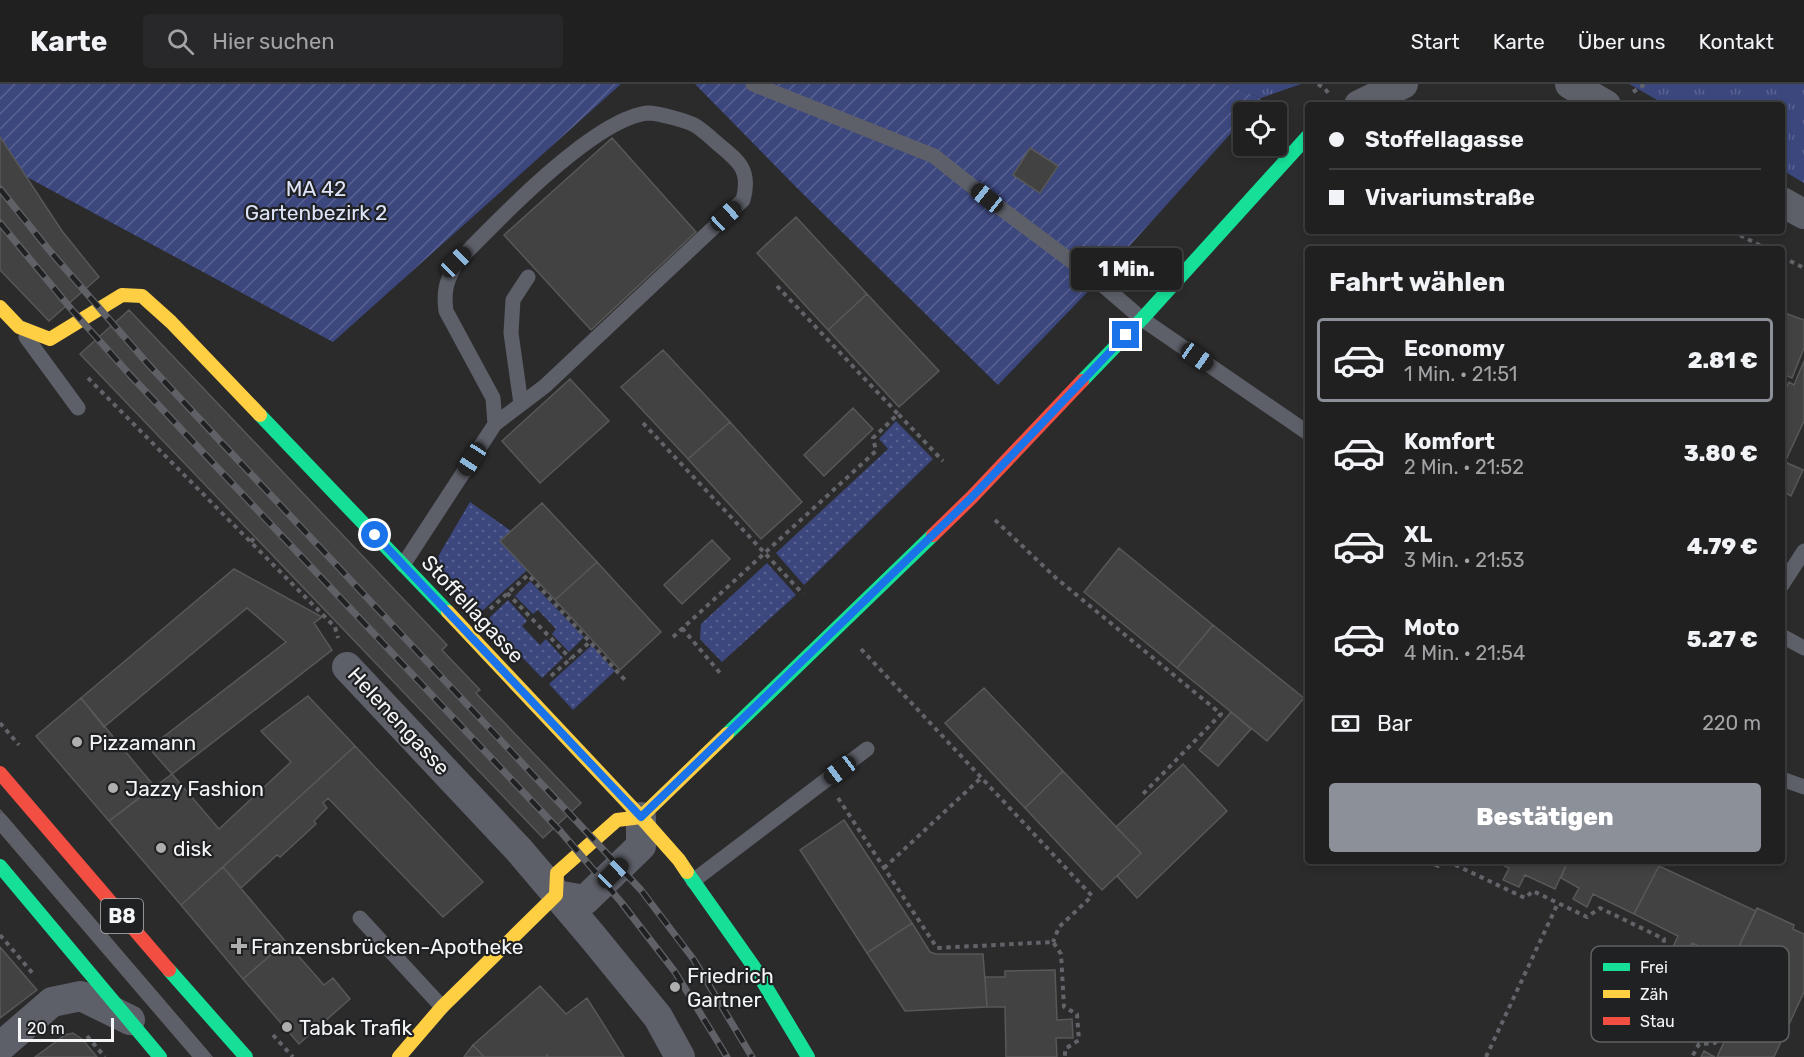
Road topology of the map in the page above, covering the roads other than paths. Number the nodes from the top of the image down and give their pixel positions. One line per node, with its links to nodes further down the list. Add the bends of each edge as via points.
1 (753, 84): 11 (lane, via 934,156)
2 (1403, 84): 4 (street)
3 (1570, 84): 5 (street)
4 (1365, 102)
5 (1601, 102)
6 (1305, 139): 11 (street)
7 (1785, 204): 8 (street)
8 (1804, 214)
9 (528, 278): 13 (lane, via 513,300 511,333)
10 (0, 307): 12 (street)
11 (1142, 319): 16 (lane); 27 (street, via 972,497)
12 (19, 327): 14 (lane); 18 (street, Stoffellagasse, via 50,339 122,295 142,296)
13 (521, 404): 15 (lane); 15 (lane, via 545,386 742,200 747,186 735,158 695,125 650,113 606,130 550,171 456,262 447,280 446,311 493,398)
14 (78, 408)
15 (495, 424): 18 (lane)
16 (1305, 431)
17 (1804, 551): 19 (lane)
18 (408, 570): 27 (street, Stoffellagasse)
19 (1785, 580)
20 (1785, 638): 21 (lane)
21 (1804, 648)
22 (346, 667): 31 (street, Helenengasse, via 519,850)
23 (867, 748): 30 (lane)
24 (0, 773): 38 (street, B8)
25 (1785, 780): 26 (lane)
26 (1804, 786)
27 (641, 817): 30 (street, Stoffellagasse); 31 (street, via 641,846 585,900)
28 (0, 820): 37 (lane)
29 (0, 866): 34 (street)
30 (693, 881): 41 (street, Stoffellagasse, via 754,967)
31 (556, 895): 33 (street); 40 (street, Helenengasse, via 658,1017)
32 (360, 918): 33 (lane)
33 (442, 1007): 39 (street)
34 (131, 1021): 35 (street, via 81,996 52,1002); 36 (street)
35 (0, 1047)
36 (160, 1057)
37 (203, 1057)
38 (246, 1057)
39 (399, 1057)
40 (680, 1057)
41 (807, 1057)

